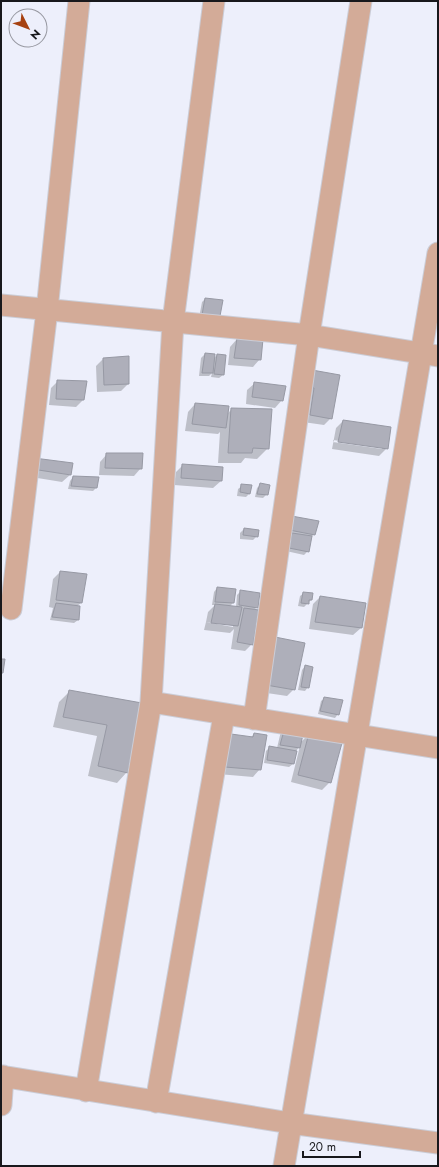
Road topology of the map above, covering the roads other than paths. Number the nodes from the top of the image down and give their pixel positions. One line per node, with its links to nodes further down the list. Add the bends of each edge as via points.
1 (79, 1): 6 (street)
2 (214, 1): 7 (street)
3 (360, 1): 8 (street)
4 (438, 253): 9 (street)
5 (1, 305): 6 (street)
6 (47, 310): 7 (street); 10 (street)
7 (173, 322): 8 (street); 11 (street)
8 (309, 335): 9 (street); 13 (street)
9 (429, 354): 14 (street)
10 (11, 609)
11 (151, 702): 12 (street); 17 (street)
12 (224, 715): 13 (street); 18 (street)
13 (254, 719): 14 (street)
14 (357, 736): 15 (street); 20 (street)
15 (438, 748)
16 (2, 1076): 17 (street); 19 (street)
17 (86, 1091): 18 (street)
18 (156, 1102): 20 (street)
19 (1, 1105)
20 (290, 1123): 21 (street); 22 (street)
21 (438, 1143)
22 (284, 1166)

